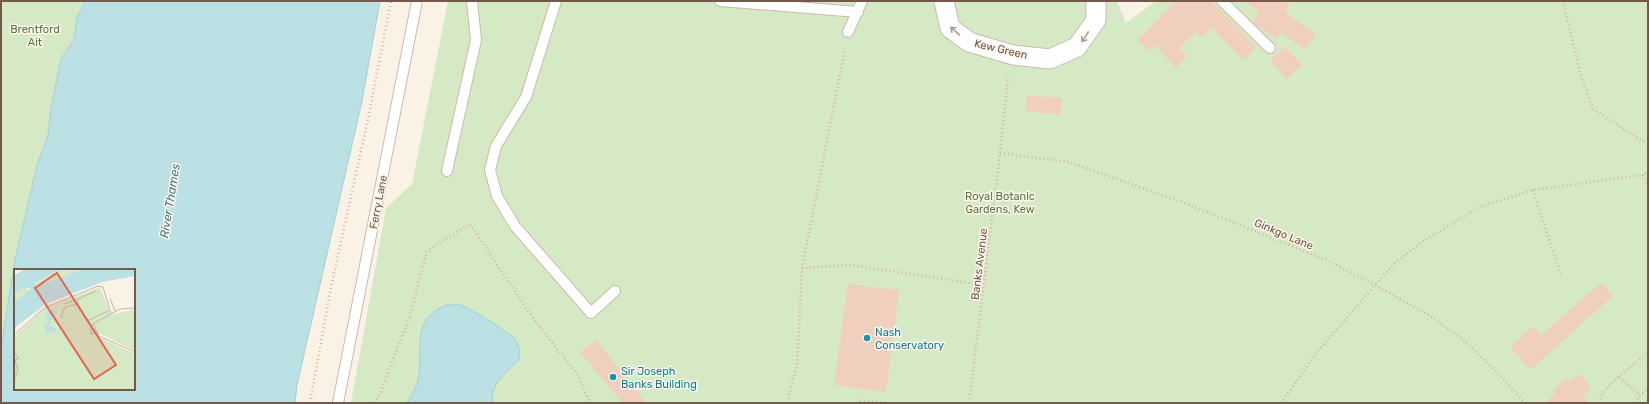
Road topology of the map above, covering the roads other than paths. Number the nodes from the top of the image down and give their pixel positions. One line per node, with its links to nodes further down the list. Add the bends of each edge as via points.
1 (417, 1): 14 (lane, Ferry Lane)
2 (472, 1): 12 (lane, via 476,40)
3 (556, 1): 13 (lane, via 526,97 496,146 490,170 497,196 515,226 591,313)
4 (720, 1): 9 (lane)
5 (862, 1): 9 (lane)
6 (944, 1): 7 (street, Kew Green, one-way to 6, via 1096,20 1077,47 1050,59 1013,55 969,42 950,28)
7 (1096, 1)
8 (1222, 1): 11 (lane)
9 (858, 12): 10 (lane)
10 (848, 32)
11 (1270, 48)
12 (447, 171)
13 (615, 292)
14 (338, 403)

